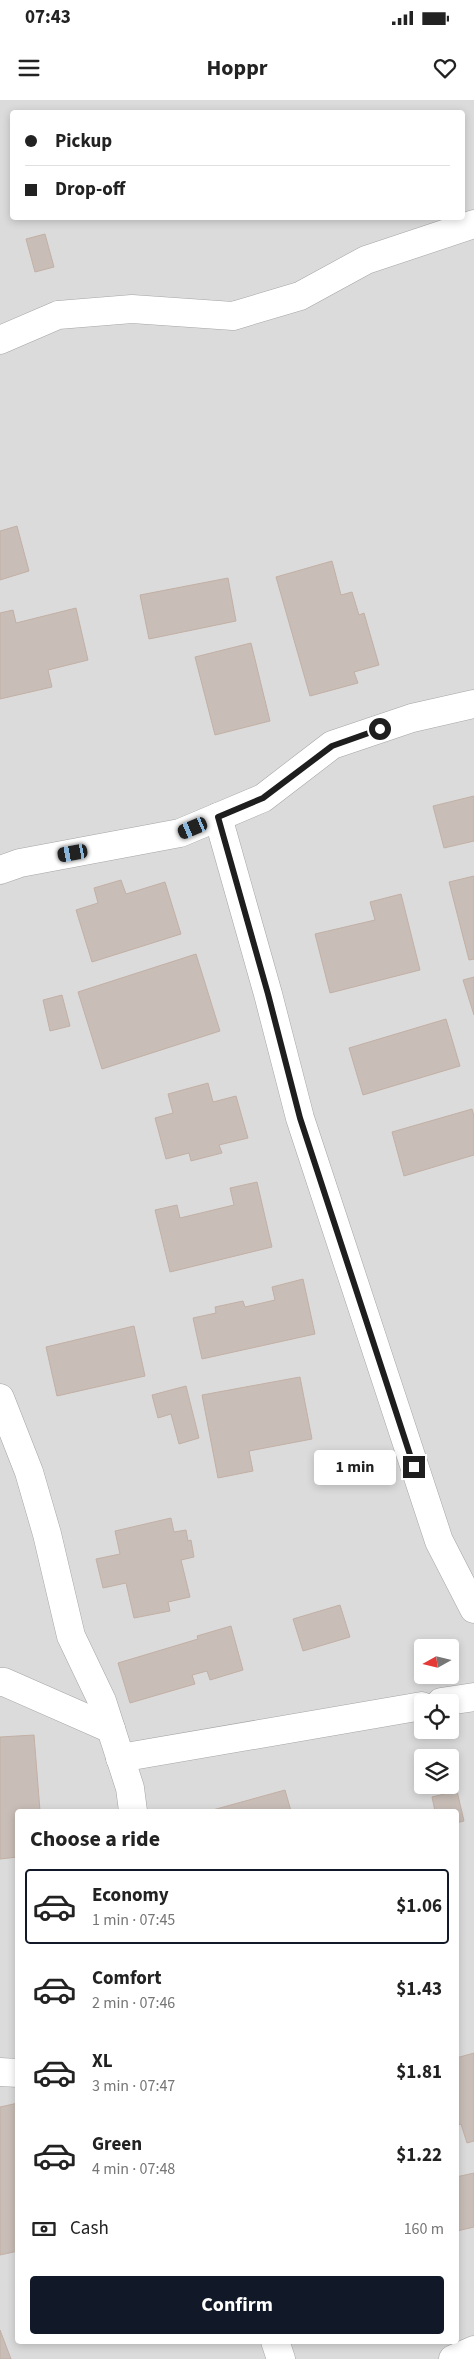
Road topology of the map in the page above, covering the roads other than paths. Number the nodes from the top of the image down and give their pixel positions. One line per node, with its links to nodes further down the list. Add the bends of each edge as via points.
1 (474, 224): 2 (street, via 366,260 300,296 232,316 132,309 58,316)
2 (0, 340)
3 (474, 704): 4 (street, via 412,718 332,746 263,798)
4 (218, 817): 5 (street, via 180,833 20,863); 7 (street, via 300,1118 438,1540)
5 (0, 870)
6 (0, 1398): 12 (street, via 29,1472 71,1636 102,1701)
7 (474, 1609)
8 (0, 1682): 12 (street)
9 (474, 1697): 10 (street)
10 (459, 1699)
11 (414, 1707): 13 (street)
12 (111, 1729): 13 (street)
13 (120, 1758): 14 (street)
14 (133, 1809)
15 (0, 2072): 16 (street)
16 (15, 2073)
17 (276, 2344): 19 (street)
18 (474, 2350): 20 (street)
19 (281, 2359)
20 (454, 2359)

